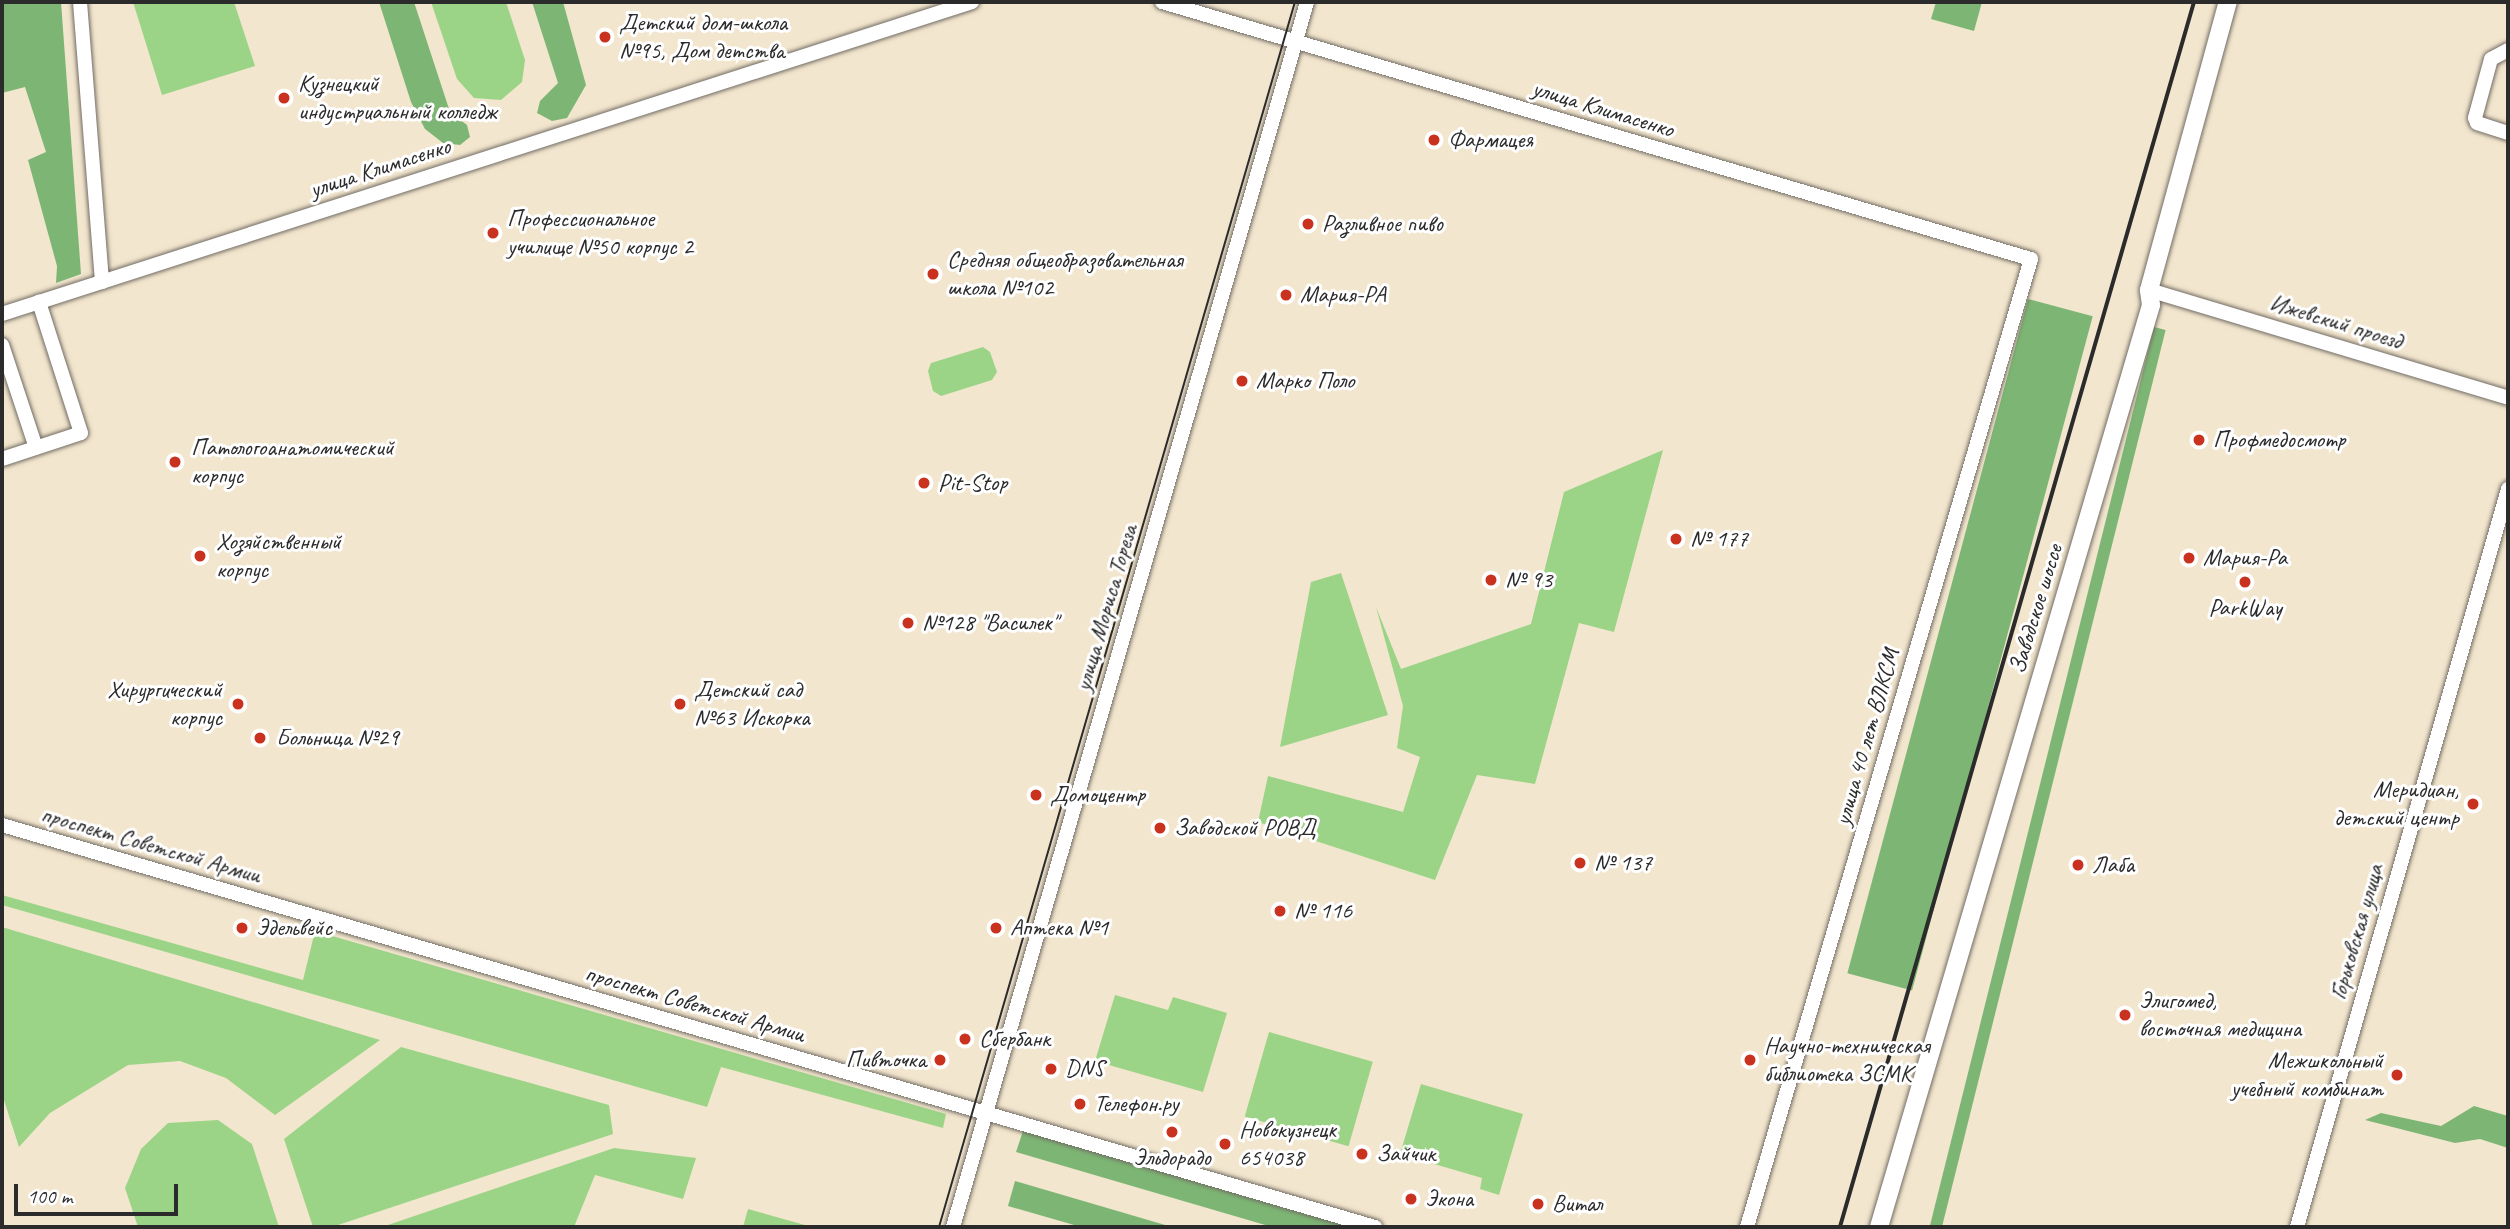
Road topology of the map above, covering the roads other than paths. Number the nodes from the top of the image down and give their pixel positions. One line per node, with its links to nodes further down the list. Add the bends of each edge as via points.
1 (80, 2): 10 (street)
2 (972, 2): 10 (street, улица Климасенко)
3 (1162, 2): 6 (street, улица Климасенко)
4 (1307, 2): 6 (street, улица Мориса Тореза)
5 (2228, 2): 11 (main road, Заводское шоссе)
6 (1296, 39): 9 (street, улица Климасенко); 20 (street, улица Мориса Тореза)
7 (2508, 50): 8 (street, via 2491,59 2475,118 2477,123)
8 (2508, 133)
9 (2031, 259): 23 (street, улица 40 лет ВЛКСМ)
10 (102, 282): 12 (street, улица Климасенко)
11 (2149, 290): 15 (street, Ижевский проезд); 24 (main road, Заводское шоссе, via 2151,305)
12 (39, 302): 13 (street, улица Климасенко); 16 (street, via 81,433)
13 (2, 314)
14 (2, 345): 16 (street)
15 (2508, 398)
16 (36, 448): 17 (street)
17 (2, 459)
18 (2508, 489): 25 (street, Горьковская улица)
19 (2, 825): 20 (street, проспект Советской Армии)
20 (986, 1113): 21 (street, улица Мориса Тореза); 22 (street, проспект Советской Армии)
21 (953, 1227)
22 (1375, 1227)
23 (1747, 1227)
24 (1879, 1227)
25 (2297, 1227)

